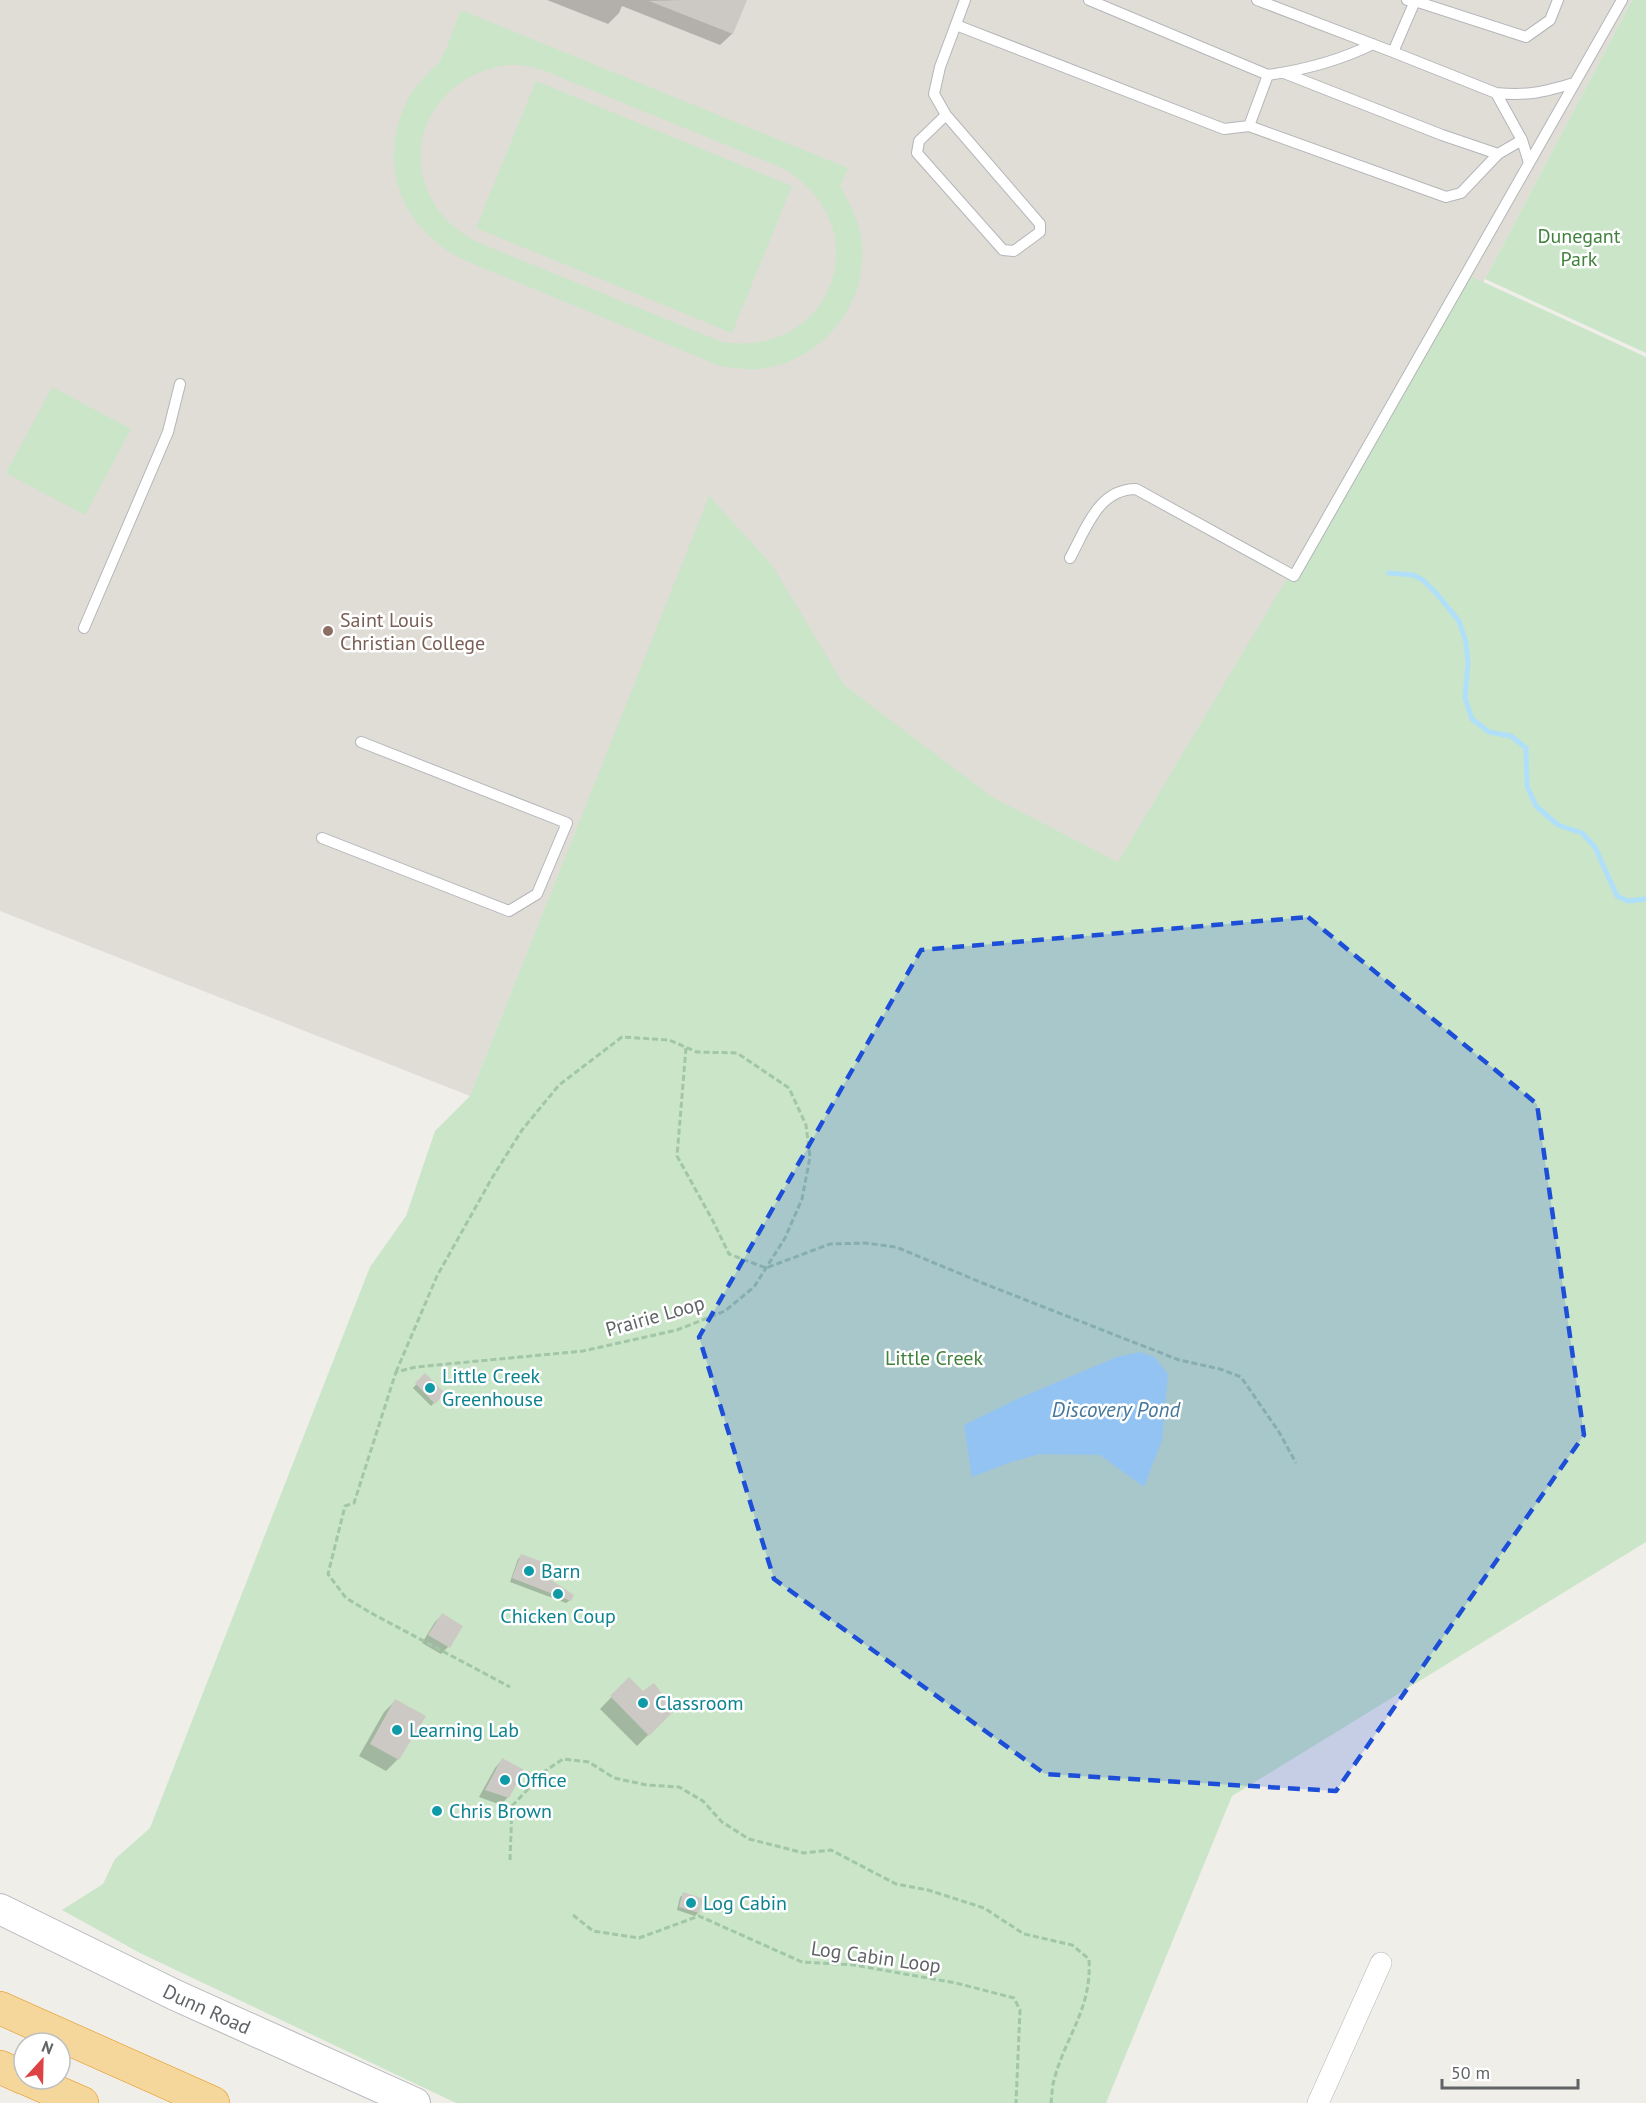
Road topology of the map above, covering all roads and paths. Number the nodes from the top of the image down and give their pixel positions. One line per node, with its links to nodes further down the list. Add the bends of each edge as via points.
1 (965, 0): 7 (lane)
2 (1089, 0): 11 (lane)
3 (1257, 0): 8 (lane)
4 (1558, 0): 6 (lane, via 1551,20 1526,37)
5 (1622, 0): 12 (lane)
6 (1411, 1): 9 (lane)
7 (956, 25): 14 (lane, via 934,94); 15 (lane, via 1224,129)
8 (1373, 44): 9 (lane); 10 (lane, via 1352,55)
9 (1393, 52): 13 (lane)
10 (1283, 73): 11 (lane); 17 (lane)
11 (1268, 75): 15 (lane)
12 (1575, 83): 13 (lane, via 1522,96); 18 (lane)
13 (1496, 93): 16 (lane)
14 (946, 115): 14 (lane, via 1041,224 1040,232 1014,251 1003,250 917,153 919,141)
15 (1249, 126): 17 (lane, via 1446,197 1461,193)
16 (1522, 140): 17 (lane); 18 (lane)
17 (1498, 154)
18 (1529, 163): 20 (lane, via 1294,576 1136,489 1125,489 1101,502)
19 (180, 384): 21 (lane, via 168,432)
20 (1070, 558)
21 (84, 628)
22 (361, 742): 23 (lane, via 567,823 537,894 509,911)
23 (322, 838)
24 (687, 1048): 25 (path, via 677,1156 729,1254); 25 (path, Prairie Loop, via 737,1053 761,1068 789,1088 807,1125 810,1157 802,1199); 26 (path, Prairie Loop, via 669,1040 622,1037 559,1085 522,1130 492,1178 437,1276)
25 (766, 1268): 26 (path, Prairie Loop, via 754,1287 725,1311 677,1330 583,1351); 27 (path, via 830,1244 865,1242 896,1247 1179,1360 1241,1377)
26 (396, 1372): 28 (path, Prairie Loop, via 354,1503 345,1506 328,1574 346,1598)
27 (1296, 1463)
28 (510, 1687)
29 (510, 1860): 39 (path, via 512,1806 545,1770 563,1759 589,1761 614,1778 679,1787 703,1801 722,1822 749,1839 804,1853 831,1850 896,1884 984,1908 1024,1934 1072,1945 1089,1959 1090,1972 1086,2000 1053,2080)
30 (0, 1908): 37 (street, Dunn Road, via 175,1995)
31 (573, 1915): 38 (path, Log Cabin Loop, via 594,1931 639,1938 699,1916 802,1962 854,1965 1014,1998 1020,2010)
32 (1381, 1963): 40 (street)
33 (0, 2008): 36 (highway)
34 (55, 2091): 35 (highway)
35 (82, 2103)
36 (213, 2103)
37 (415, 2103)
38 (1016, 2103)
39 (1051, 2103)
40 (1318, 2103)

